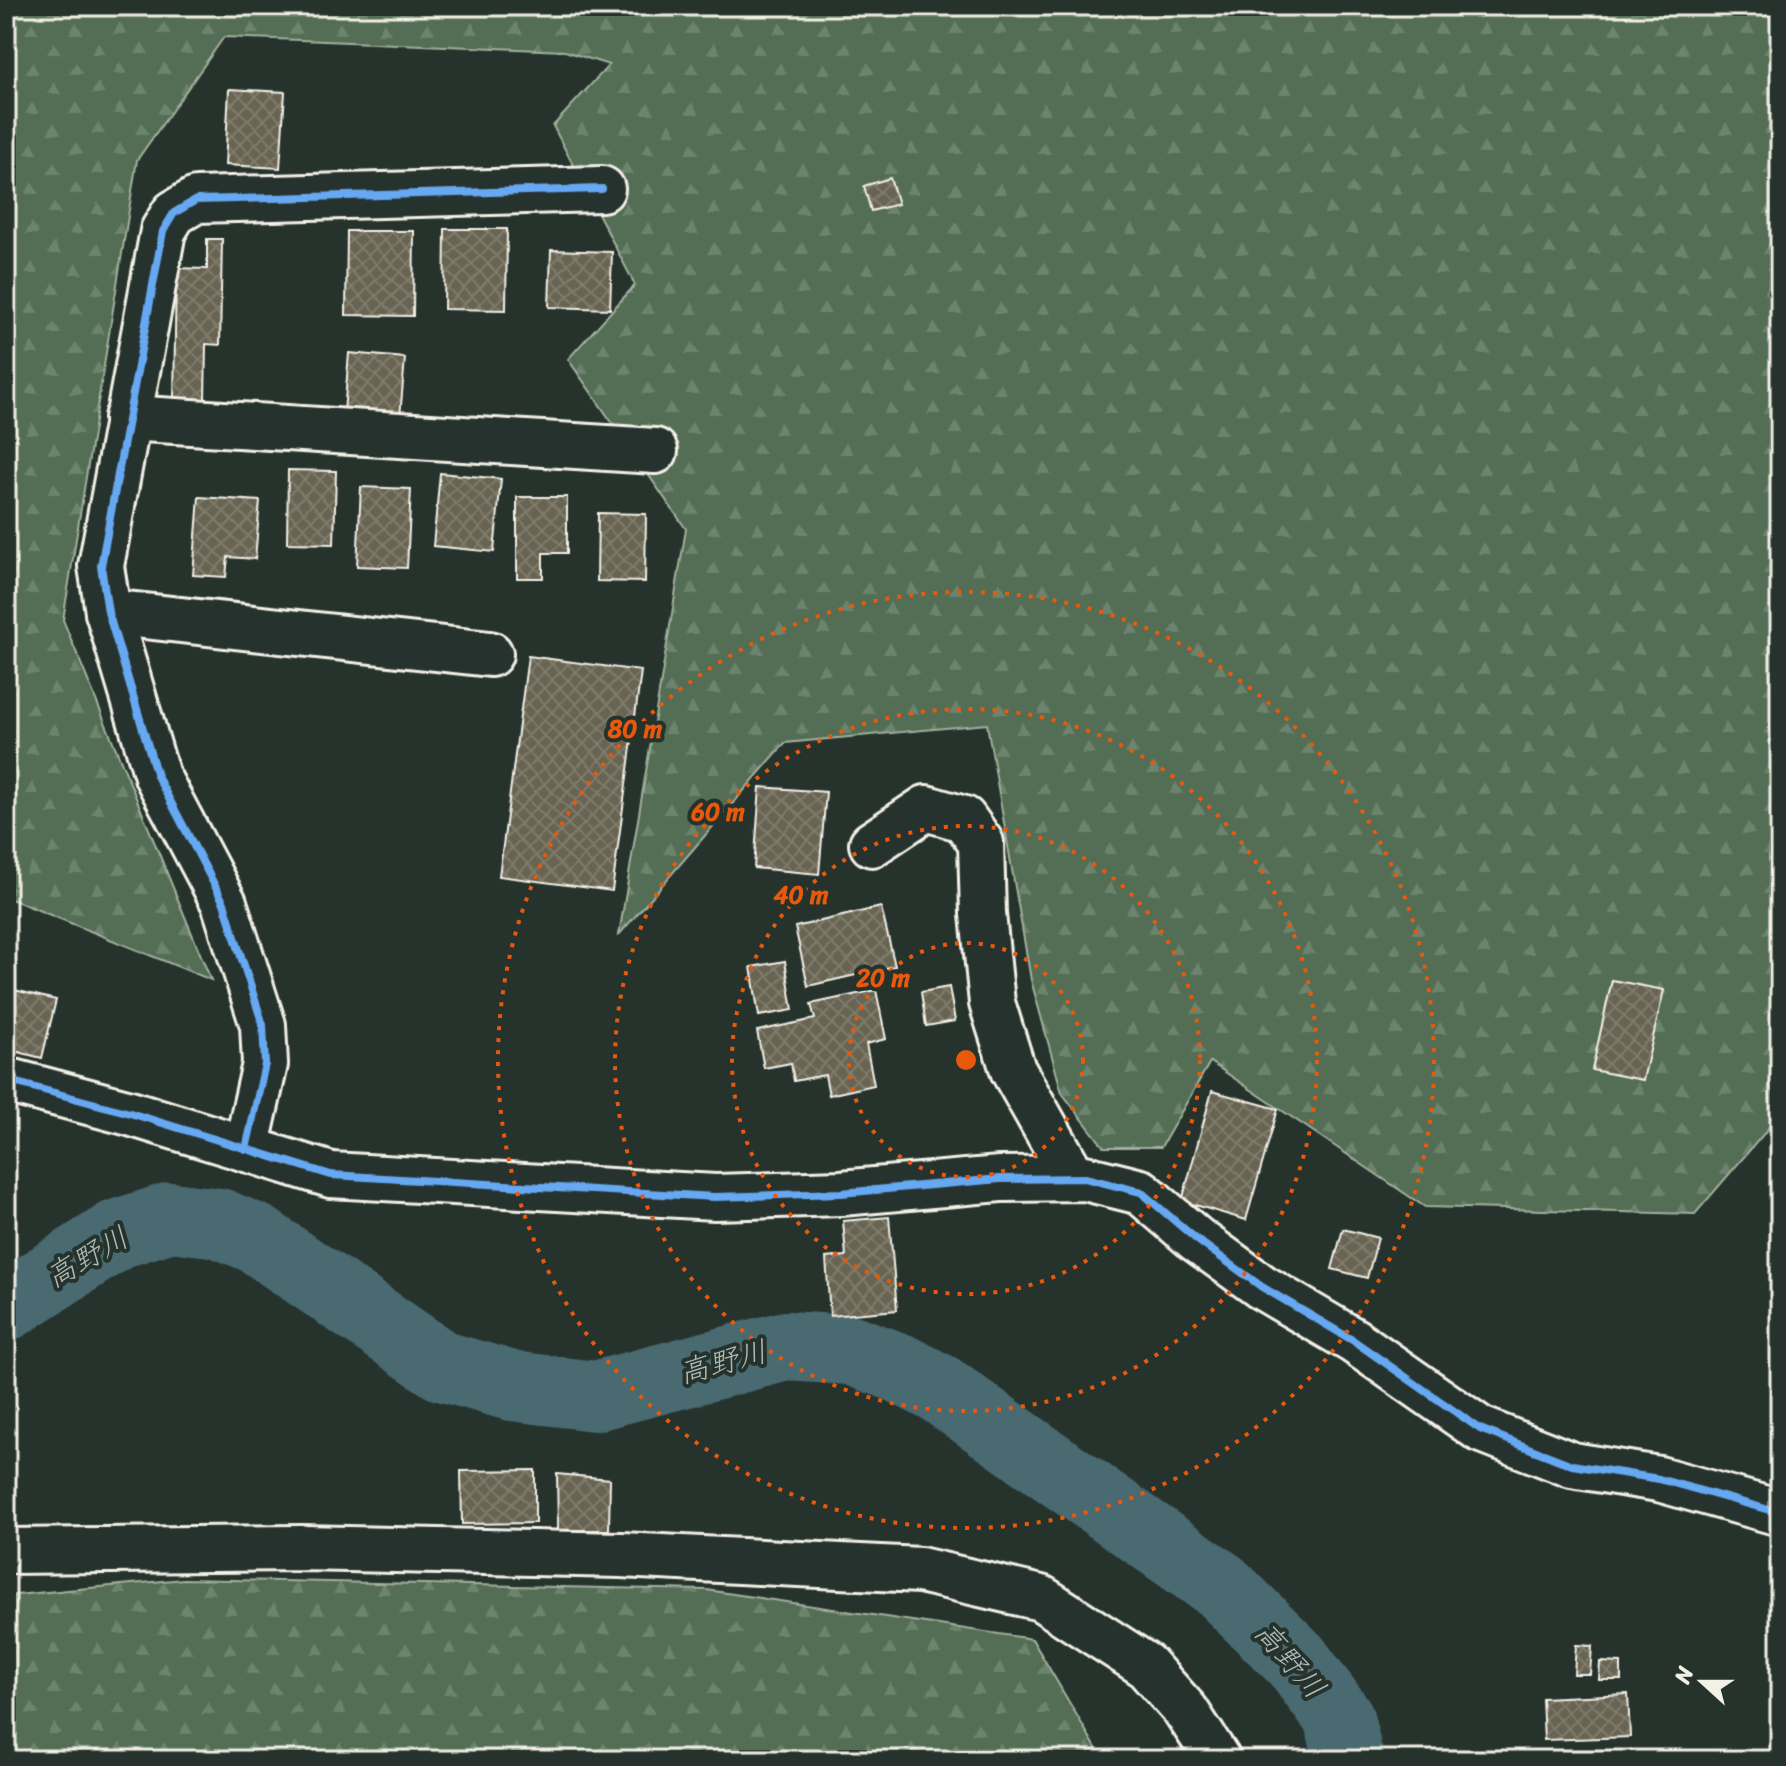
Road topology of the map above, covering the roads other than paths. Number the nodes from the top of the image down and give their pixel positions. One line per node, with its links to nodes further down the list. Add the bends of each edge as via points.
1 (602, 189): 2 (street, via 196,200 174,213 163,231)
2 (127, 418): 3 (street); 4 (street, via 101,566)
3 (655, 451)
4 (108, 612): 5 (street); 8 (street, via 157,776 224,903 263,1025 265,1064)
5 (490, 654)
6 (872, 844): 9 (street, via 926,808 964,819 981,843 992,1003 1013,1070)
7 (6, 1080): 8 (street)
8 (246, 1149): 9 (street, via 331,1175 715,1197)
9 (1074, 1178): 10 (street, via 1141,1192 1262,1287 1354,1341 1480,1429 1572,1465 1659,1479)
10 (1780, 1513)
11 (6, 1551): 12 (street, via 302,1548 621,1555 920,1570 1041,1598 1145,1665 1186,1711)
12 (1218, 1760)

